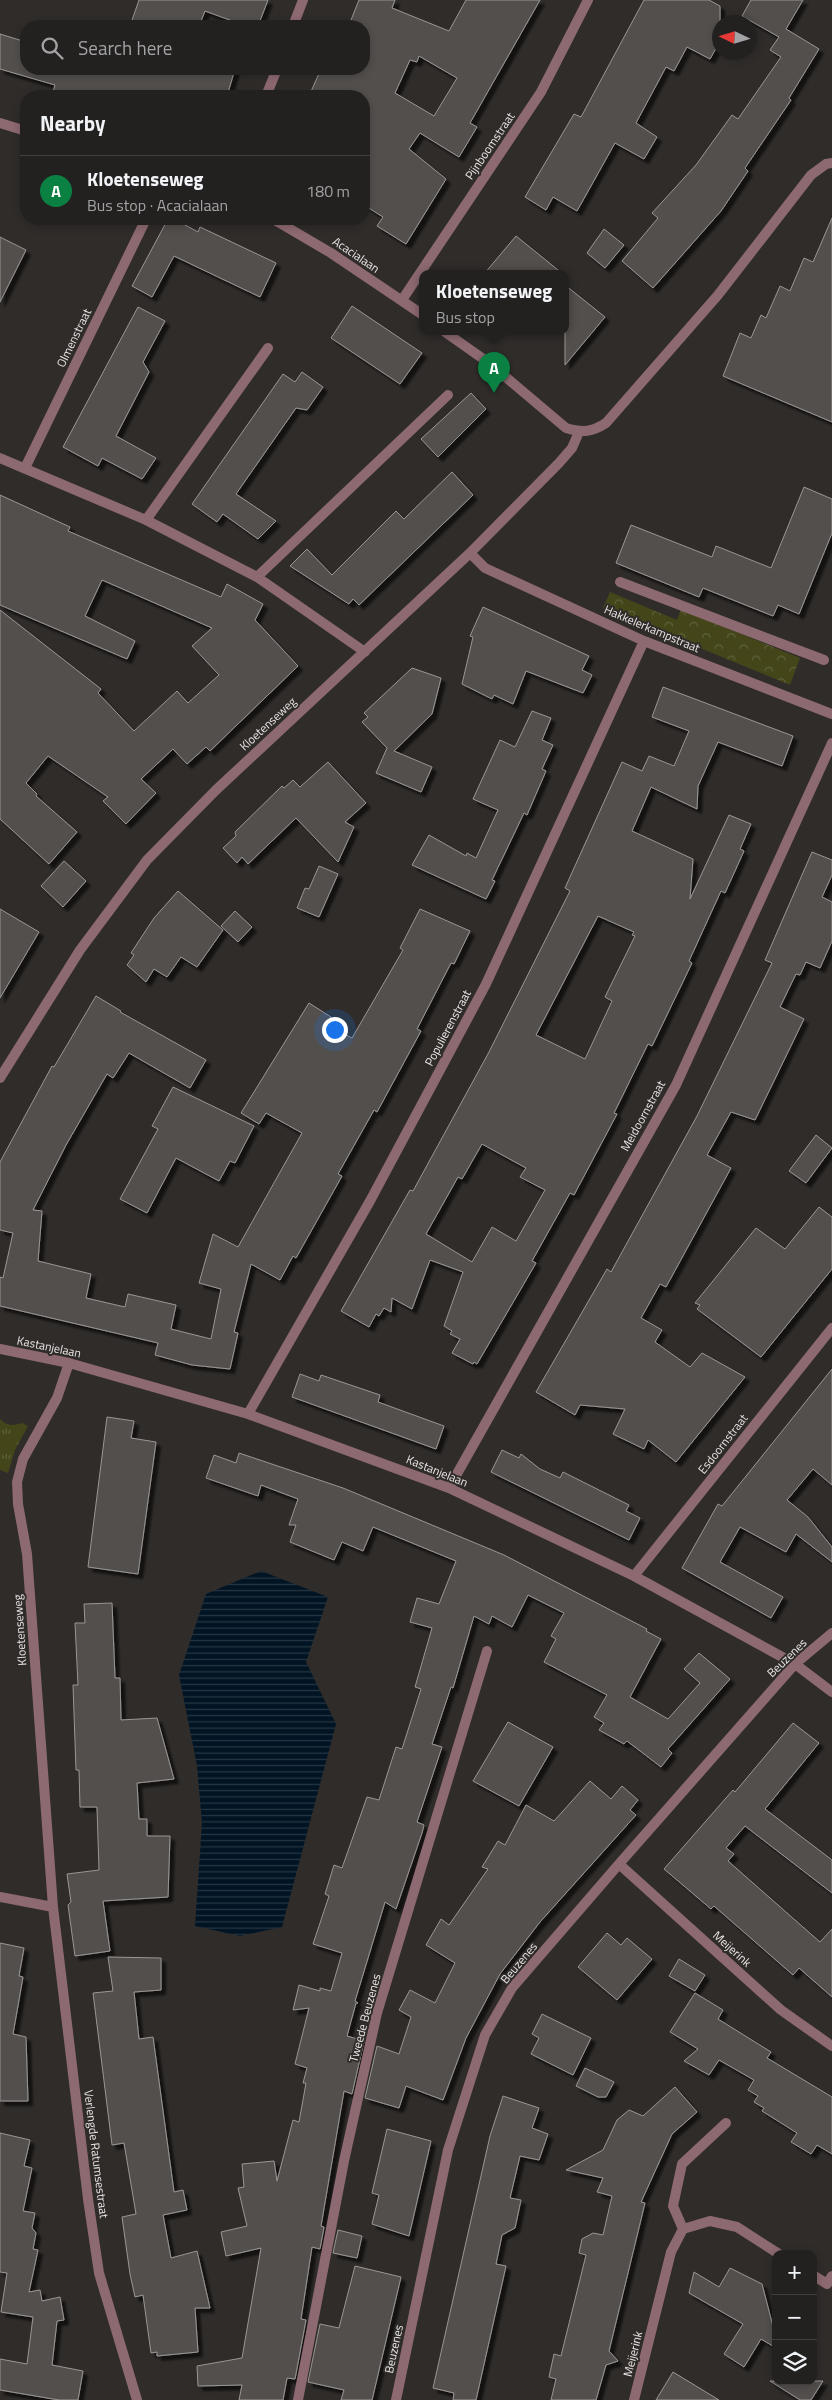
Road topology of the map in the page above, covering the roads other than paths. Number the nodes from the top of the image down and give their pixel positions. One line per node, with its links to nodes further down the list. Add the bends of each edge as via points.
1 (303, 0): 3 (street)
2 (588, 0): 11 (street, Pijnboomstraat, via 541,92)
3 (295, 20)
4 (274, 75): 5 (street)
5 (268, 90)
6 (0, 123): 7 (street)
7 (20, 129)
8 (832, 163): 18 (street, via 811,175 718,295 606,422 593,431)
9 (143, 225): 20 (street, Olmenstraat)
10 (285, 225): 13 (street, Acacialaan, via 332,252)
11 (422, 270)
12 (419, 275): 13 (street, Pijnboomstraat)
13 (402, 300): 14 (street, Acacialaan)
14 (419, 312)
15 (450, 335): 18 (street, via 489,363 555,420)
16 (268, 348): 21 (street)
17 (448, 395): 23 (street)
18 (579, 432): 22 (street, Kloetenseweg, via 572,448 559,463)
19 (0, 458): 20 (street)
20 (24, 468): 21 (street)
21 (146, 520): 23 (street)
22 (470, 553): 25 (street, Hakkelerkampstraat, via 485,568); 26 (street, Kloetenseweg)
23 (257, 577): 26 (street)
24 (620, 582): 27 (street)
25 (644, 641): 28 (street, Hakkelerkampstraat); 34 (street, Populierenstraat, via 486,984 370,1201)
26 (364, 652): 30 (street, Kloetenseweg, via 216,790 147,860 80,950)
27 (824, 660)
28 (832, 714)
29 (832, 743): 35 (street, Meidoornstraat, via 676,1084)
30 (0, 1078)
31 (832, 1328): 36 (street, Esdoornstraat)
32 (0, 1349): 33 (street, Kastanjelaan)
33 (69, 1363): 34 (street, Kastanjelaan); 43 (street, Kloetenseweg, via 57,1398 23,1459 17,1482 27,1554)
34 (248, 1414): 35 (street, Kastanjelaan)
35 (449, 1488): 36 (street, Kastanjelaan)
36 (634, 1576): 39 (street, Kastanjelaan)
37 (832, 1633): 39 (street, Beuzenes)
38 (487, 1651): 51 (street, Tweede Beuzenes, via 378,2013 344,2161)
39 (795, 1664): 40 (street, Kastanjelaan); 41 (street, Beuzenes)
40 (832, 1692)
41 (619, 1864): 44 (street, Meijerink, via 781,2010); 52 (street, Beuzenes, via 512,1988 485,2036 448,2150)
42 (0, 1897): 43 (street)
43 (53, 1907): 50 (street, Verlengde Ratumsestraat, via 99,2272)
44 (832, 2046)
45 (726, 2123): 46 (street, via 682,2164 673,2206)
46 (684, 2229): 47 (street, via 710,2221 737,2227); 53 (street, Meijerink, via 671,2252)
47 (773, 2250)
48 (832, 2276): 49 (street, via 827,2284)
49 (817, 2278)
50 (137, 2400)
51 (298, 2400)
52 (396, 2400)
53 (634, 2400)

